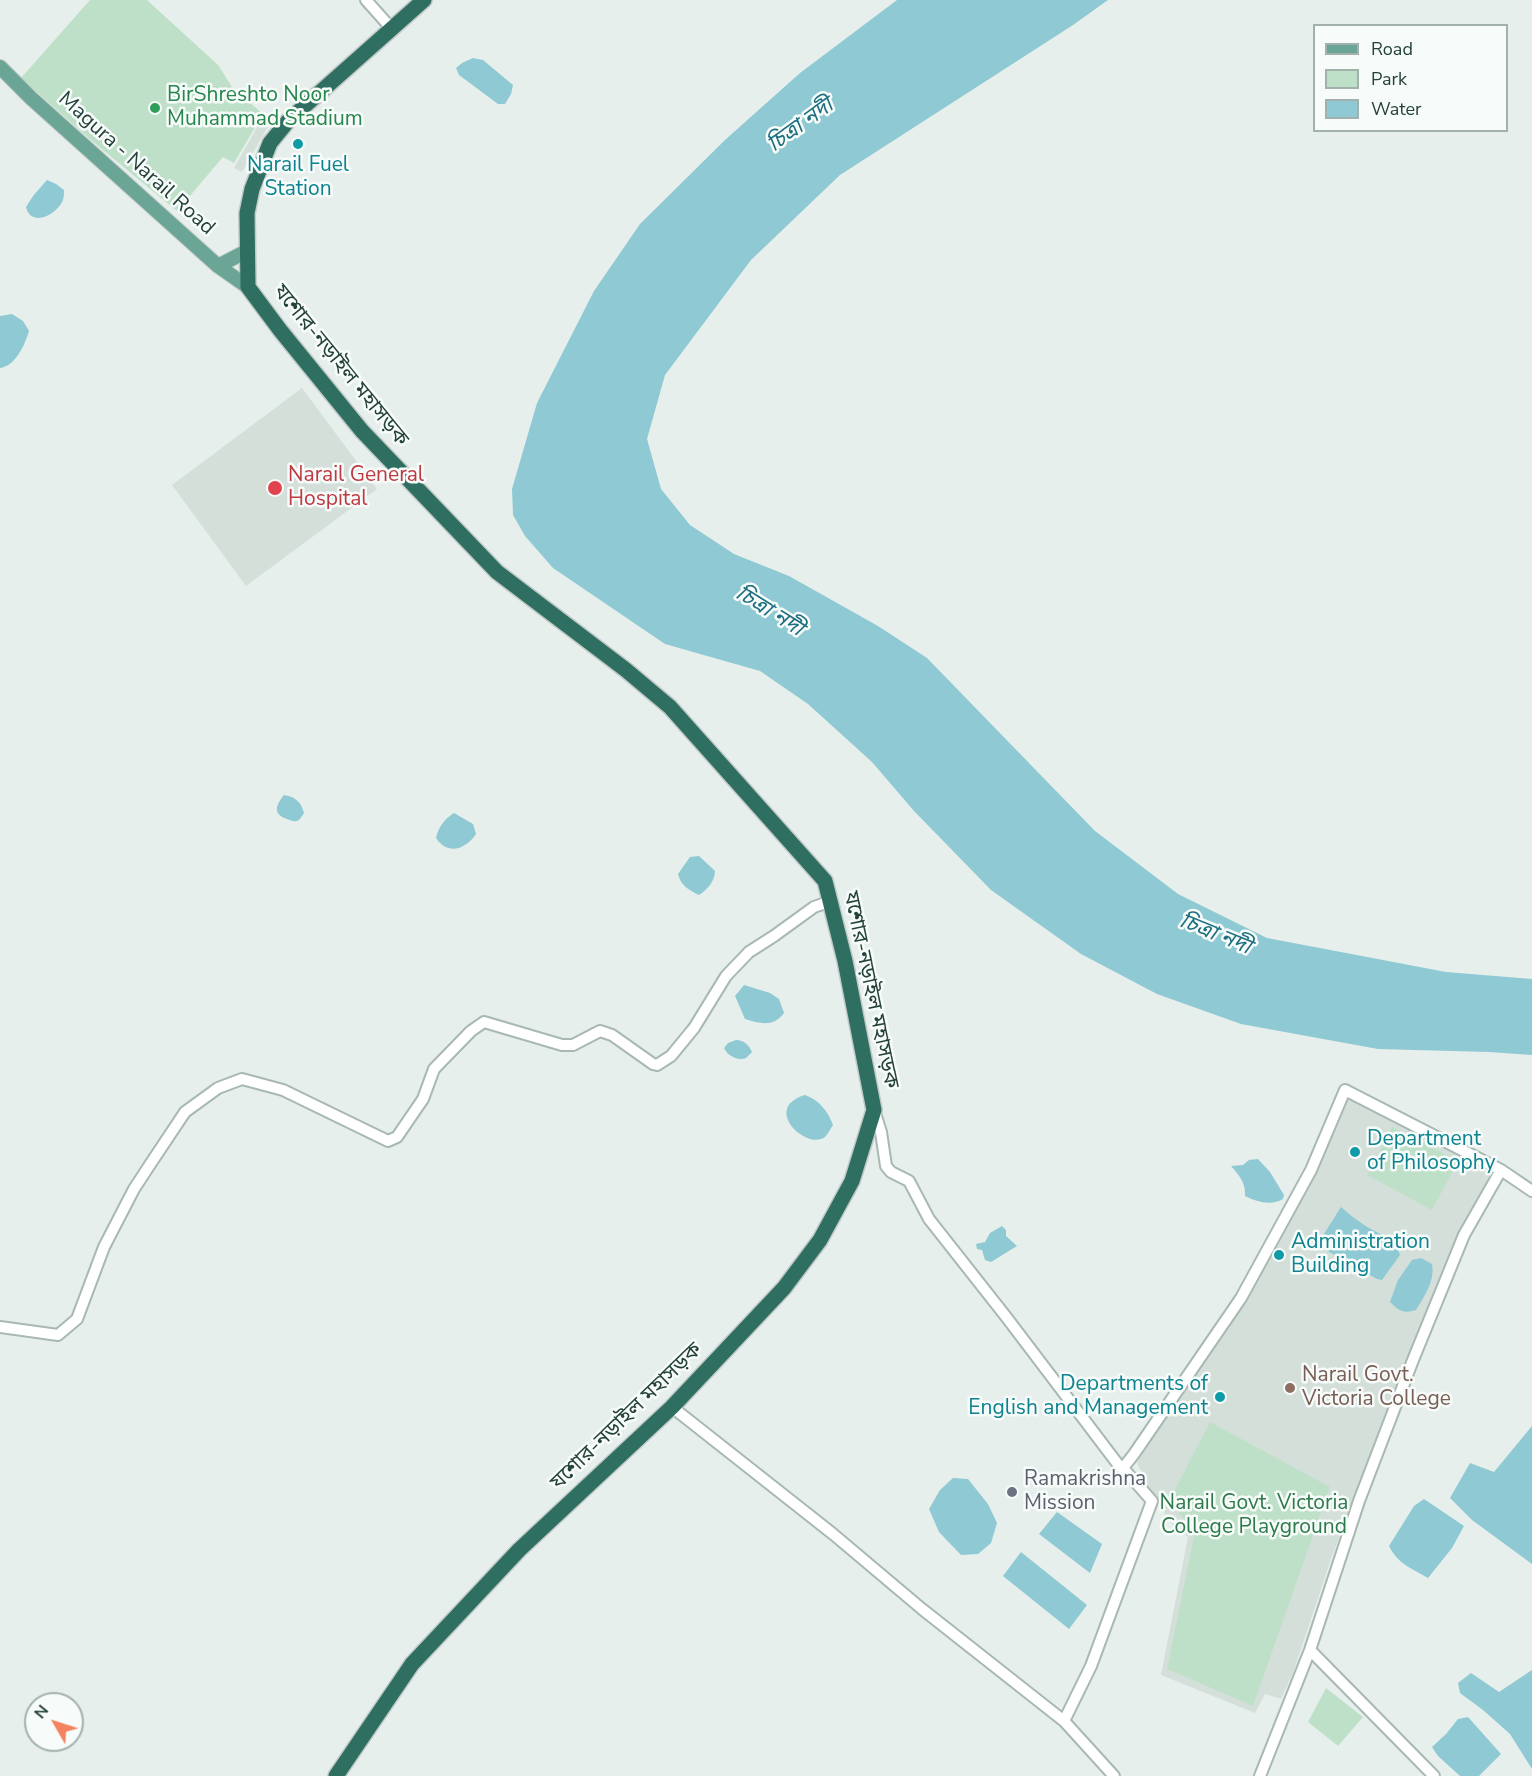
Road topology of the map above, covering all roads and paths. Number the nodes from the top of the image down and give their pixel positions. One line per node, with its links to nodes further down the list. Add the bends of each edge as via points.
1 (366, 0): 3 (street)
2 (424, 0): 3 (highway)
3 (391, 28): 5 (highway, via 270,143 248,205)
4 (0, 67): 6 (main road, Magura - Narail Road)
5 (247, 251): 6 (main road); 7 (highway)
6 (218, 266): 7 (main road, Magura - Narail Road)
7 (248, 287): 8 (highway, যশোর-নড়াইল মহাসড়ক, via 370,440 496,572 670,707 825,881)
8 (831, 901): 9 (highway, যশোর-নড়াইল মহাসড়ক); 12 (street, via 814,907 749,952 726,976 671,1056 657,1065 600,1031 573,1045 561,1045 484,1022 434,1069 423,1099 397,1137 388,1141 283,1090 242,1079 218,1088 186,1112 134,1189 104,1246 78,1318 58,1335)
9 (874, 1110): 13 (highway, যশোর-নড়াইল মহাসড়ক, via 852,1181 820,1240 784,1288); 14 (street, via 886,1166 909,1181 929,1219)
10 (1501, 1170): 11 (street); 14 (street, via 1346,1090 1311,1170 1240,1298); 15 (street, via 1464,1234 1413,1360 1359,1501)
11 (1532, 1191)
12 (0, 1328)
13 (672, 1407): 16 (street); 17 (highway, যশোর-নড়াইল মহাসড়ক, via 519,1550 412,1664)
14 (1122, 1468): 16 (street, via 1152,1501 1090,1666)
15 (1310, 1650): 19 (street); 20 (street)
16 (1064, 1721): 18 (street)
17 (336, 1776)
18 (1114, 1776)
19 (1260, 1776)
20 (1434, 1776)

